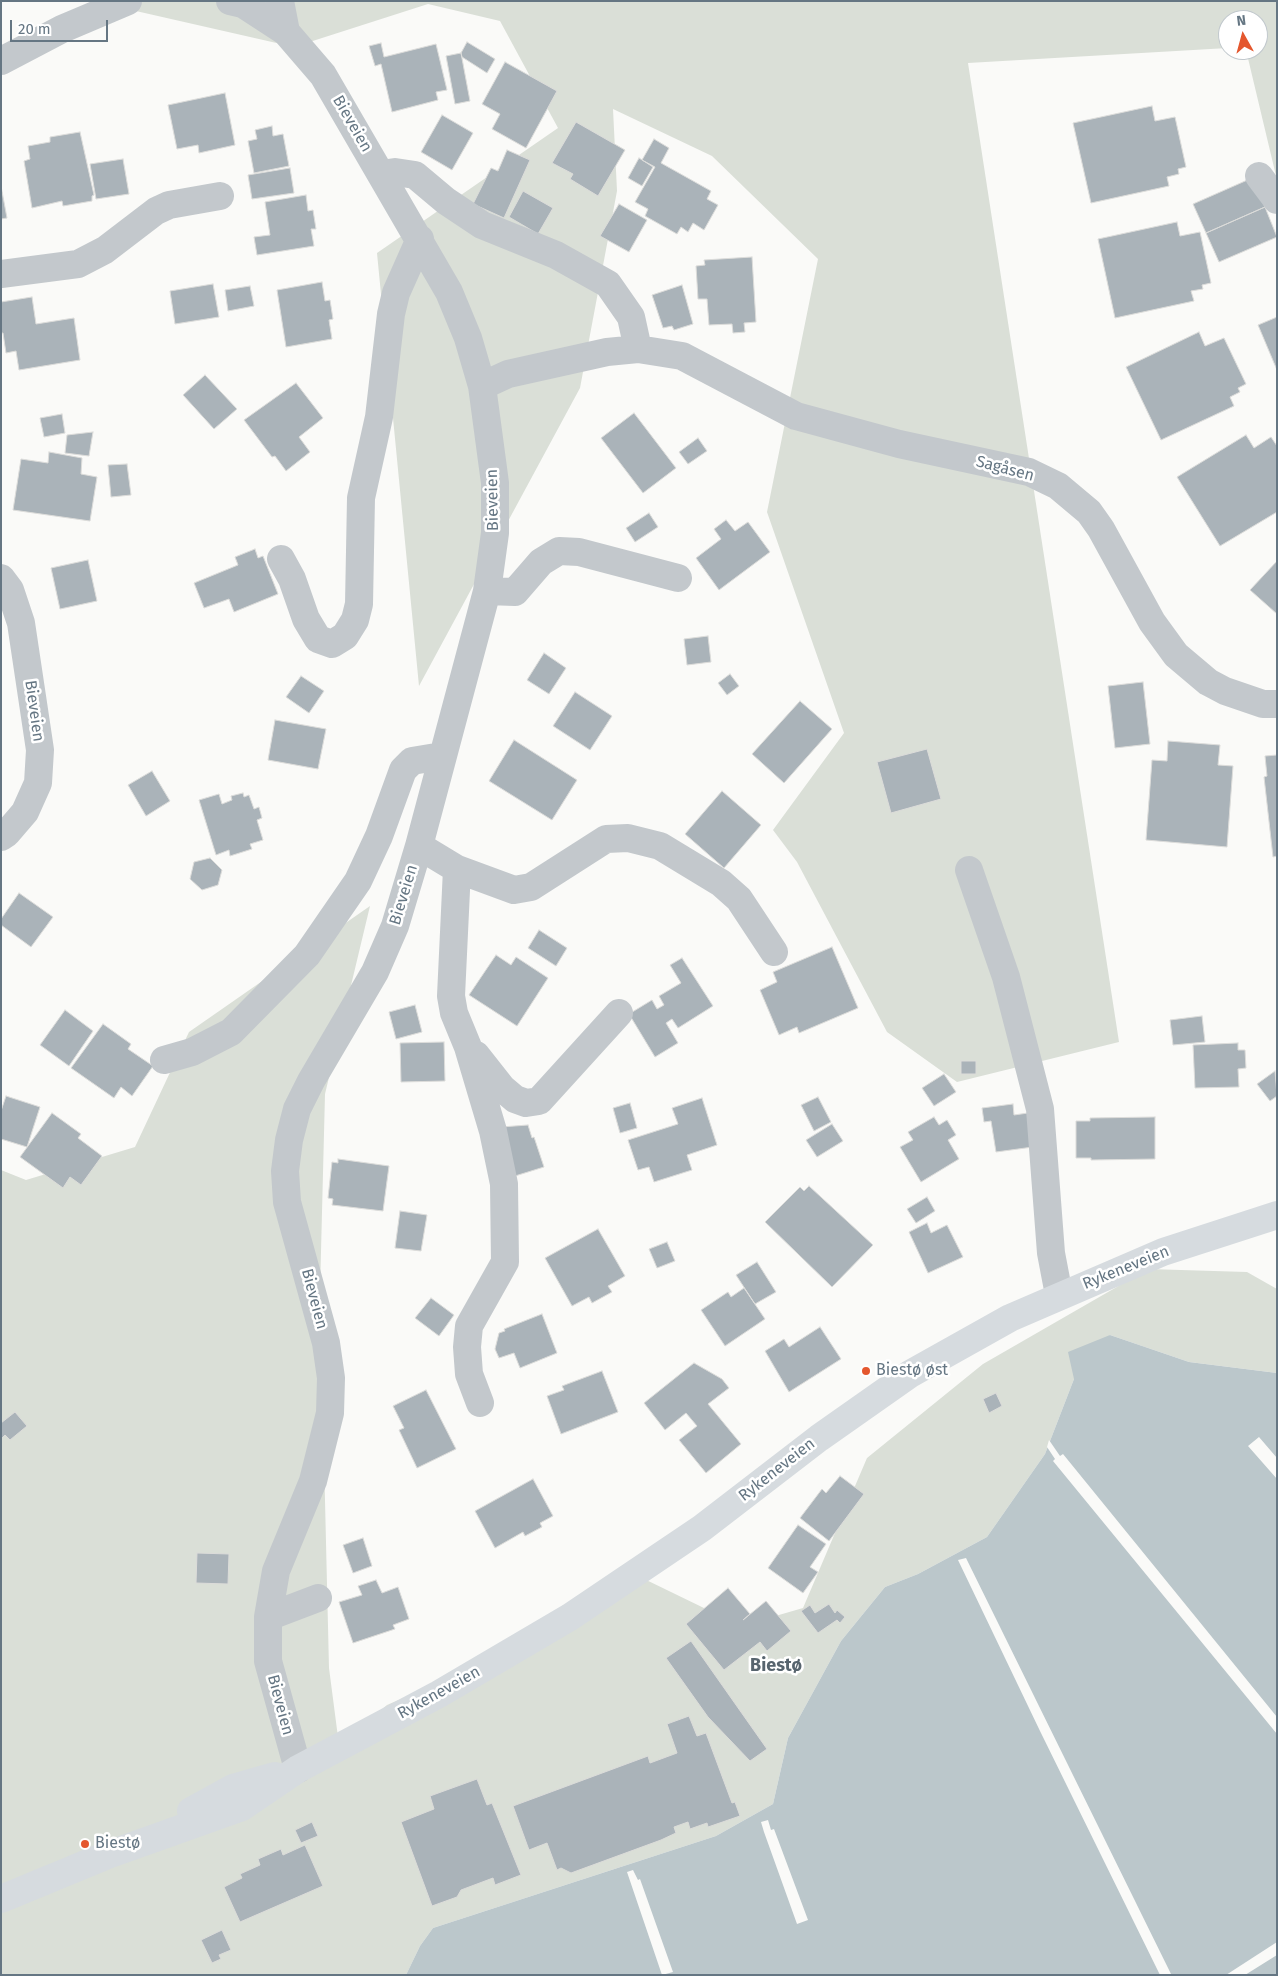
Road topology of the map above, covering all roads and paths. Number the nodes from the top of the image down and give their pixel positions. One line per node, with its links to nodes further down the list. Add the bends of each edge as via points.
1 (128, 1): 5 (street, via 62,29)
2 (230, 1): 4 (street, Bieveien, via 243,4)
3 (280, 1): 4 (street, Bieveien)
4 (286, 32): 6 (street, Bieveien, via 323,75)
5 (1, 61)
6 (381, 174): 10 (street, Bieveien); 12 (street, via 415,175 482,225 556,255 608,284 631,317)
7 (1259, 176): 9 (street)
8 (220, 196): 11 (street, via 169,205 156,211 105,250 78,264)
9 (1277, 200)
10 (420, 239): 13 (street, Bieveien, via 449,292 468,338); 14 (street, via 396,293 391,314 379,417 361,498 359,604 355,620 345,636 332,644 324,643 313,633)
11 (1, 274)
12 (638, 349): 13 (street, via 607,352 508,374); 18 (street, Sagåsen, via 682,356 796,416 899,444 1029,472 1058,486 1089,512 1102,529 1152,622 1176,655 1224,691 1263,704)
13 (482, 386): 17 (street, Bieveien, via 495,483 495,533)
14 (281, 559)
15 (1, 578): 20 (street, Bieveien, via 10,590 21,623 40,750 35,790 25,812)
16 (678, 578): 17 (street, via 579,552 559,550 541,562 516,592)
17 (487, 590): 19 (street, Bieveien)
18 (1277, 704)
19 (442, 756): 21 (street, Bieveien); 27 (street, via 412,761 403,770 379,836 358,881 308,955 231,1032 192,1052)
20 (1, 837)
21 (419, 846): 22 (street, Bieveien); 32 (street, Bieveien, via 395,926 375,972 310,1081 288,1140 287,1202 326,1343 331,1378 330,1413 313,1481 276,1571)
22 (457, 869): 24 (street, Bieveien, via 514,890 531,888 606,840 628,838 660,846 720,883 739,899); 26 (street, via 451,996 454,1013)
23 (969, 870): 29 (street, via 1006,977 1040,1109 1051,1253)
24 (774, 952)
25 (619, 1014): 26 (street, via 540,1101 526,1103 515,1099)
26 (468, 1047): 30 (street, via 493,1131 504,1184 505,1262 469,1326 469,1374)
27 (164, 1060)
28 (1277, 1215): 29 (main road, Rykeneveien, via 1164,1252)
29 (1059, 1295): 33 (main road, Rykeneveien, via 1010,1318 910,1374 819,1438 702,1528 570,1617 439,1694)
30 (480, 1404)
31 (318, 1598): 32 (street)
32 (268, 1617): 33 (street, Bieveien, via 268,1661)
33 (298, 1769): 34 (main road, Rykeneveien, via 242,1807 110,1854)
34 (1, 1899)

